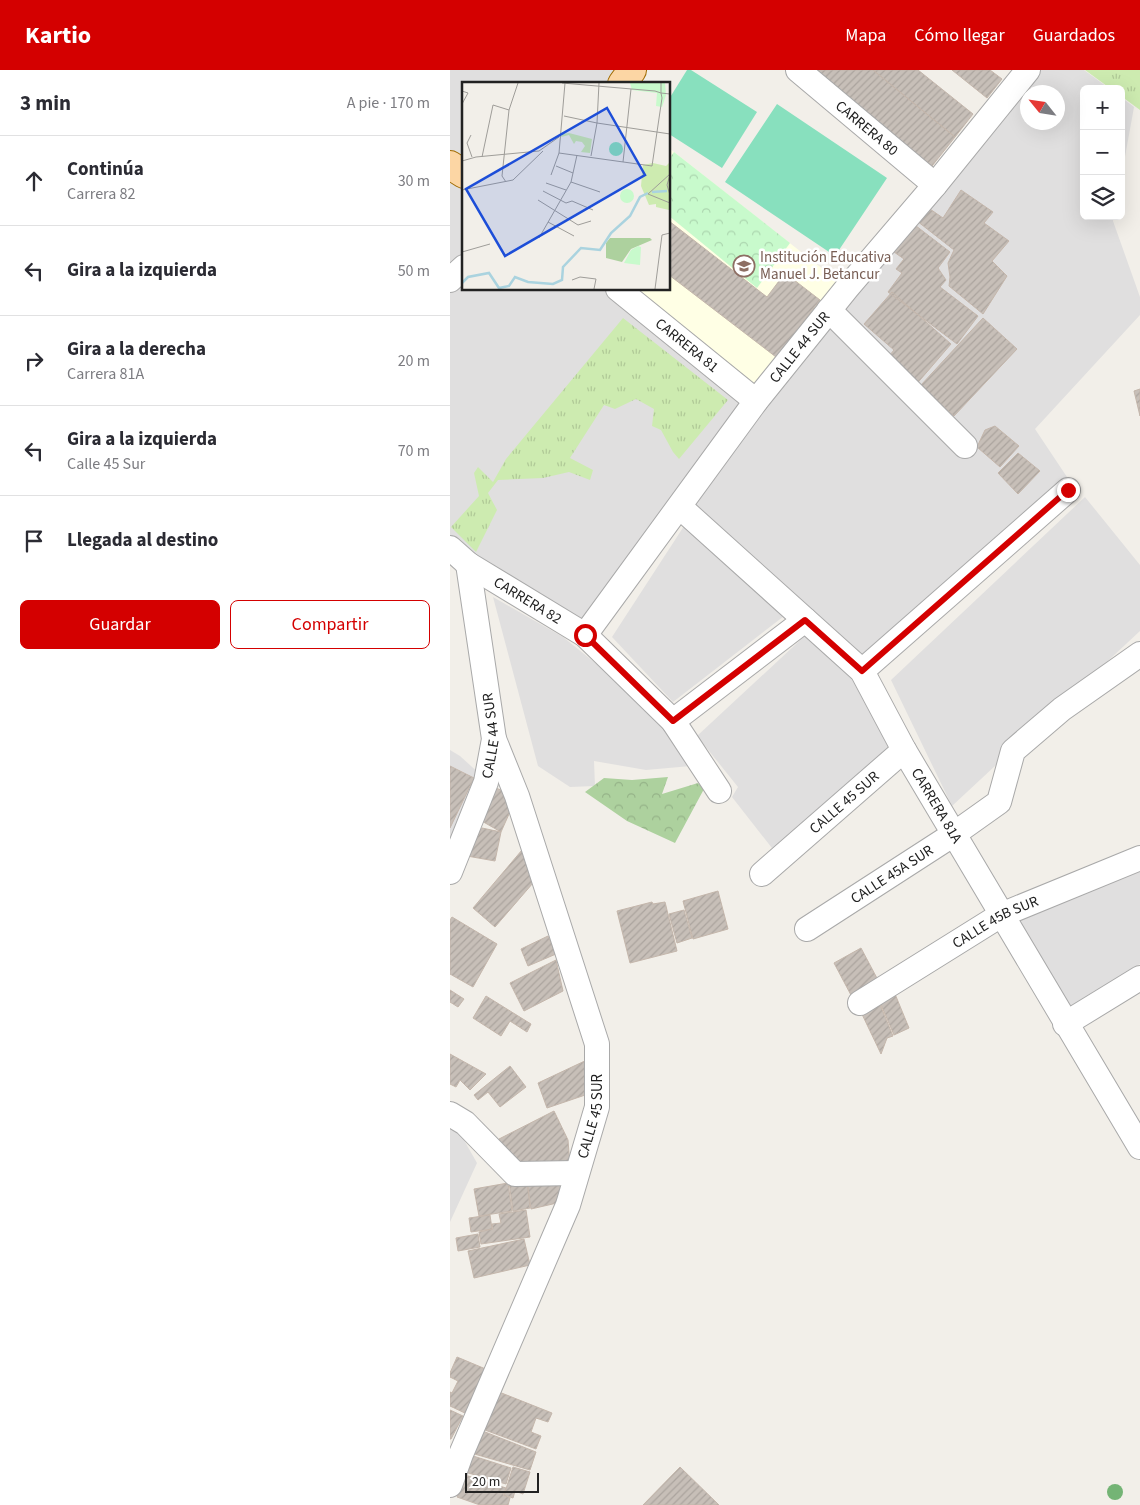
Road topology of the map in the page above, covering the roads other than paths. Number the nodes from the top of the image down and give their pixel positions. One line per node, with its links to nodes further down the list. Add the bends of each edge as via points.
1 (632, 70): 4 (main road)
2 (798, 70): 7 (street, CARRERA 80)
3 (1028, 70): 7 (street, CALLE 44 SUR)
4 (623, 82)
5 (450, 165): 6 (main road)
6 (462, 173)
7 (935, 185): 11 (street, CALLE 44 SUR)
8 (462, 269): 9 (street)
9 (450, 280)
10 (619, 290): 12 (street, CARRERA 81)
11 (829, 310): 12 (street, CALLE 44 SUR); 13 (street)
12 (756, 401): 15 (street, CALLE 44 SUR)
13 (965, 446)
14 (1068, 490): 21 (street)
15 (680, 507): 18 (street, CARRERA 81A); 19 (street, CALLE 44 SUR)
16 (450, 548): 17 (street, CARRERA 82)
17 (468, 564): 19 (street, CARRERA 82); 23 (street, CALLE 44 SUR)
18 (805, 620): 21 (street, CARRERA 81A); 22 (street)
19 (585, 635): 22 (street, CARRERA 82)
20 (1140, 654): 26 (street, CALLE 45A SUR, via 1062,709 1013,751 999,802)
21 (862, 671): 24 (street, CARRERA 81A)
22 (673, 721): 25 (street, CARRERA 82)
23 (494, 739): 28 (street, CALLE 44 SUR, via 486,782); 37 (street, CALLE 45 SUR, via 517,796 597,1044 597,1107)
24 (904, 750): 26 (street, CARRERA 81A); 29 (street, CALLE 45 SUR)
25 (719, 791)
26 (954, 834): 30 (street, CARRERA 81A); 31 (street, CALLE 45A SUR)
27 (1140, 858): 30 (street, CALLE 45B SUR)
28 (450, 872)
29 (762, 874)
30 (1001, 915): 33 (street, CALLE 45B SUR); 34 (street, CARRERA 81A)
31 (807, 929)
32 (1140, 978): 34 (street)
33 (860, 1003)
34 (1065, 1024): 36 (street, CARRERA 81A)
35 (450, 1114): 37 (street, via 465,1123 515,1174)
36 (1140, 1147)
37 (576, 1173): 38 (street, CALLE 45 SUR, via 568,1205)
38 (450, 1485)

